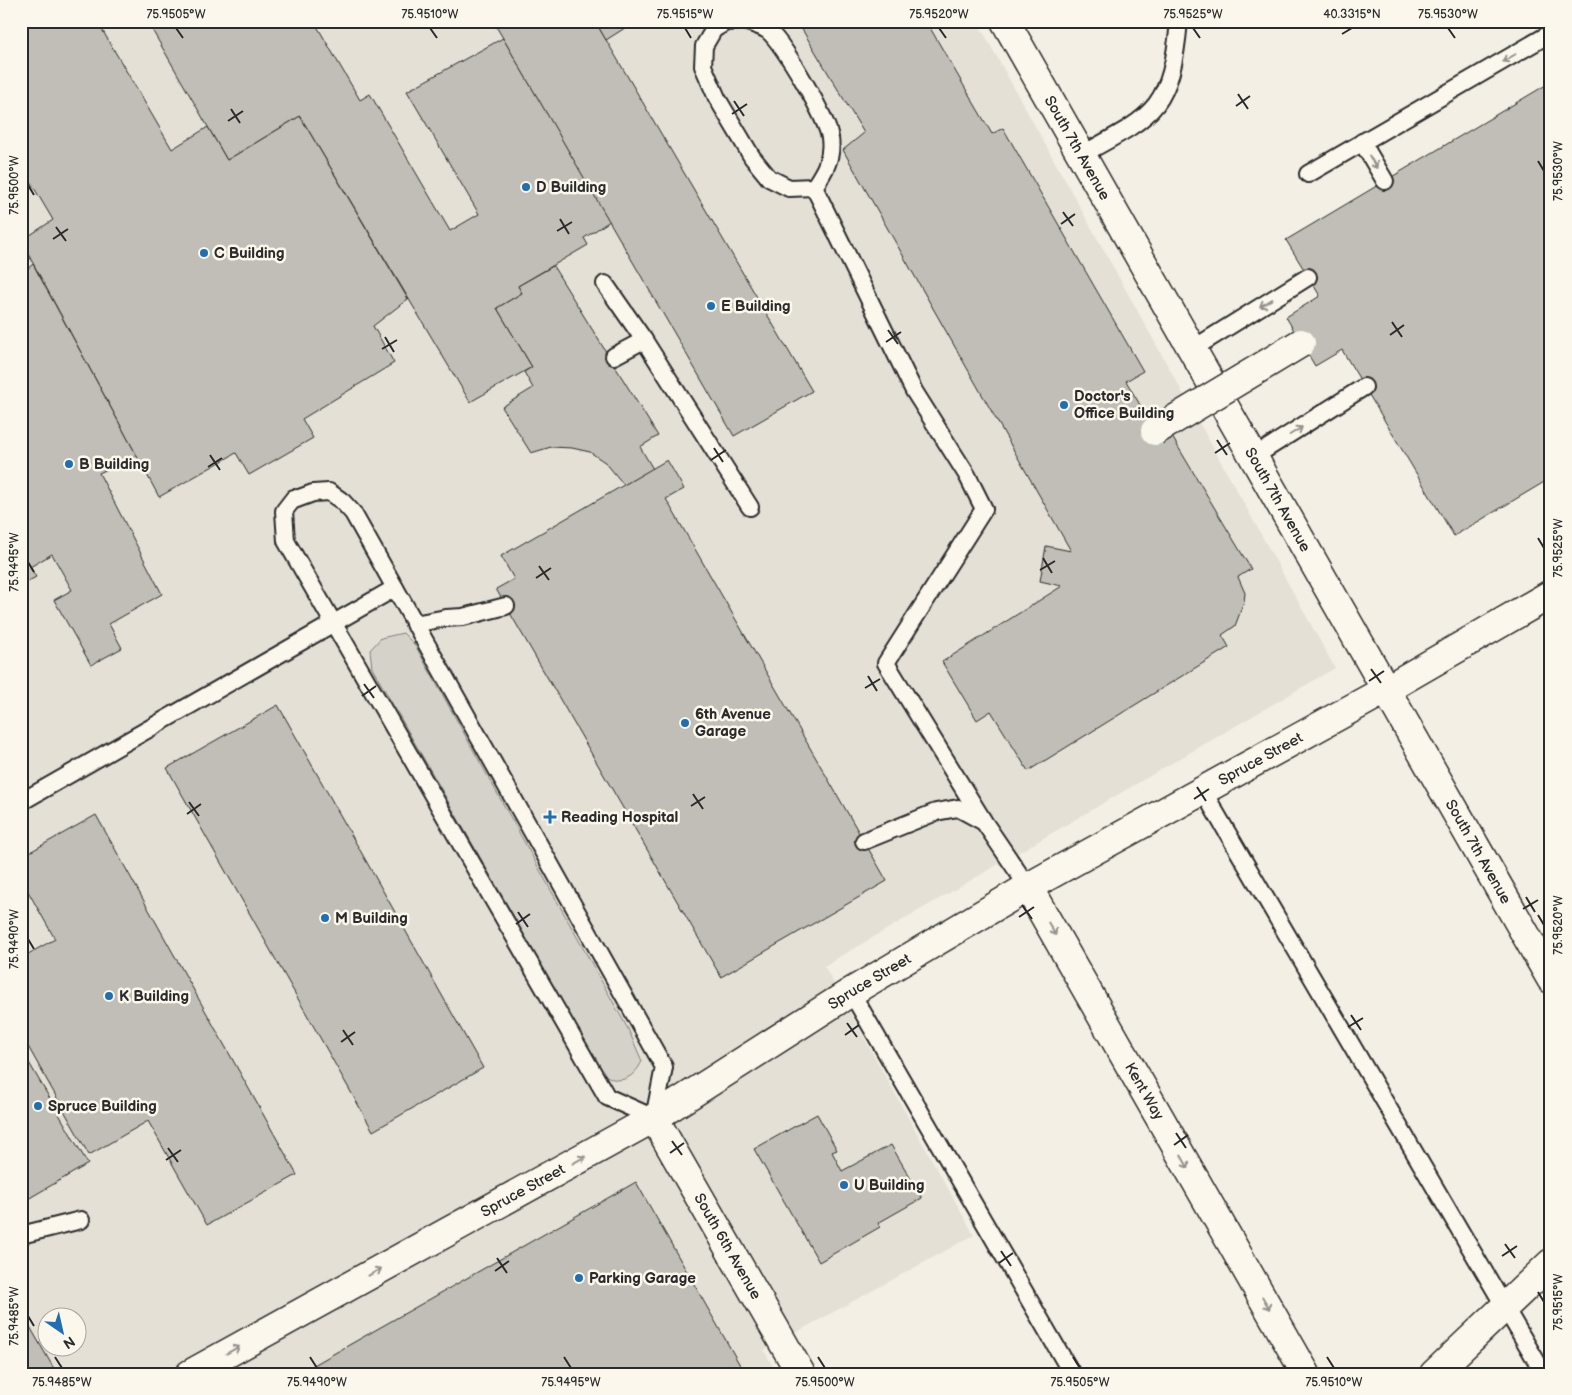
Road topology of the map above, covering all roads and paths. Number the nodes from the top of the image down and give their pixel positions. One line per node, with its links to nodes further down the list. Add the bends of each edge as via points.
1 (1005, 21): 5 (street, South 7th Avenue)
2 (1179, 21): 5 (lane, via 1176,56 1161,99 1150,114 1131,128)
3 (1551, 33): 4 (lane, one-way to 4)
4 (1362, 142): 6 (lane); 7 (lane, one-way to 7)
5 (1081, 155): 13 (street, South 7th Avenue)
6 (1308, 174)
7 (1385, 181)
8 (814, 187): 8 (lane, via 829,163 830,138 820,114 789,57 767,30 746,21 726,22 714,30 704,46 703,66 717,98 752,157 769,178 788,188); 27 (lane, via 914,391 967,475 984,509 886,664)
9 (1308, 277): 13 (lane, one-way to 13)
10 (605, 284): 11 (lane)
11 (644, 340): 14 (lane); 18 (lane)
12 (1301, 343): 16 (street, bridge)
13 (1191, 350): 17 (street, South 7th Avenue)
14 (614, 356)
15 (1364, 387): 17 (lane, one-way to 15)
16 (1156, 431)
17 (1255, 456): 24 (street, South 7th Avenue)
18 (750, 507)
19 (395, 588): 22 (lane); 22 (lane, via 353,513 342,501 329,492 294,498 284,512 286,541); 23 (lane)
20 (1551, 594): 24 (street, Spruce Street)
21 (506, 606): 23 (lane, via 463,617)
22 (332, 624): 26 (lane); 32 (lane, via 607,1097)
23 (414, 624): 32 (lane, via 664,1067)
24 (1387, 689): 25 (street, Spruce Street); 30 (street, South 7th Avenue)
25 (1203, 792): 29 (street, Spruce Street); 36 (lane)
26 (21, 802)
27 (984, 822): 28 (lane, via 958,808 936,812); 29 (lane)
28 (864, 841)
29 (1028, 887): 31 (street, Spruce Street); 40 (street, Kent Way, one-way to 40)
30 (1547, 964)
31 (851, 992): 32 (street, Spruce Street); 39 (lane)
32 (654, 1118): 37 (street, Spruce Street, one-way to 32); 38 (street, South 6th Avenue)
33 (80, 1220): 34 (lane)
34 (21, 1236)
35 (1551, 1263): 36 (street)
36 (1505, 1304): 41 (street); 42 (lane)
37 (190, 1374)
38 (801, 1374)
39 (1072, 1374)
40 (1306, 1374)
41 (1434, 1374)
42 (1544, 1374)

